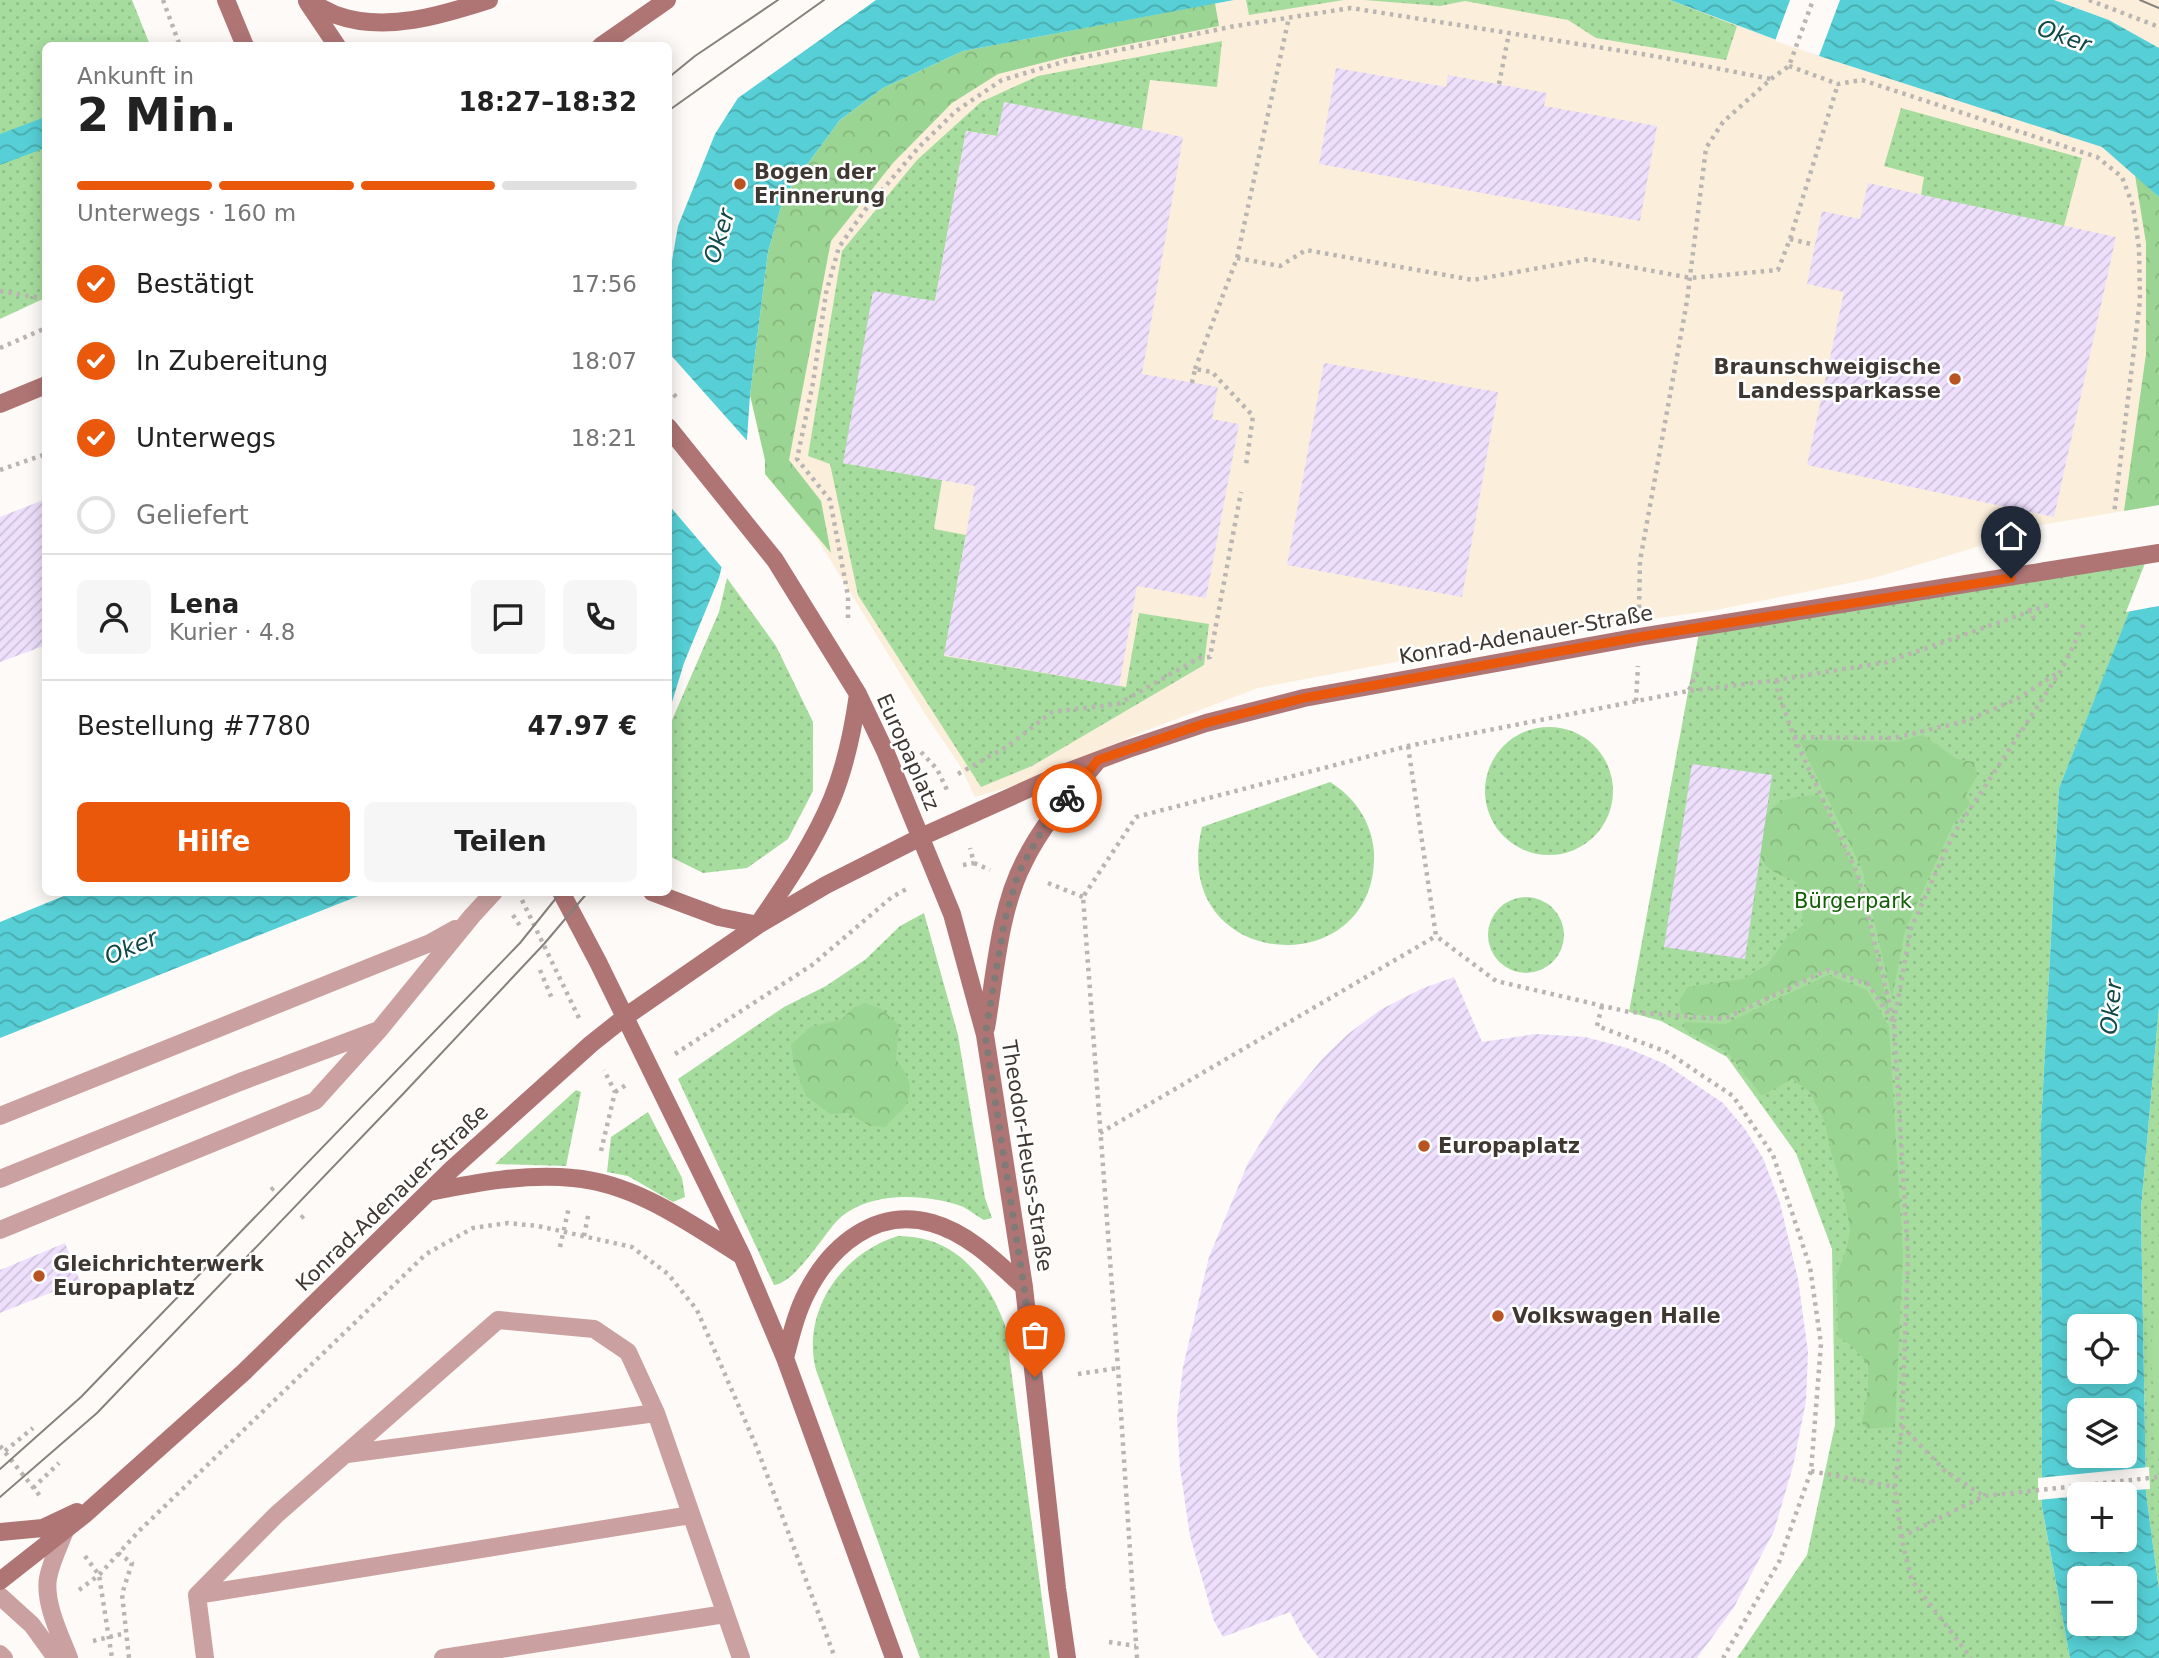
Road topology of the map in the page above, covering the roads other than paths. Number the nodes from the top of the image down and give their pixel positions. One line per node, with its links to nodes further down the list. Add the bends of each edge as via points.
1 (226, 0): 5 (main road)
2 (307, 0): 3 (main road, via 338,15 402,22); 6 (main road)
3 (489, 0)
4 (667, 0): 7 (main road)
5 (244, 42)
6 (334, 42)
7 (607, 42)
8 (42, 388): 9 (main road)
9 (0, 404)
10 (672, 431): 12 (main road, Europaplatz, via 775,560)
11 (2159, 553): 13 (main road, Konrad-Adenauer-Straße, bridge, via 1639,637 1304,698 1206,723)
12 (858, 694): 14 (main road, Europaplatz); 19 (main road, via 850,744 832,799 798,866)
13 (1098, 760): 14 (main road, Konrad-Adenauer-Straße); 22 (main road, via 1046,824 1023,864 1005,919)
14 (921, 837): 19 (main road, Europaplatz); 22 (main road, Theodor-Heuss-Straße, via 953,914)
15 (490, 896): 18 (street)
16 (563, 896): 20 (main road)
17 (663, 896): 19 (main road, via 719,917)
18 (472, 916): 21 (street); 23 (street, via 430,943)
19 (758, 925): 20 (main road, Europaplatz)
20 (625, 1017): 25 (main road, Konrad-Adenauer-Straße); 27 (main road)
21 (379, 1030): 24 (street); 26 (street, via 315,1101)
22 (985, 1035): 28 (main road, Theodor-Heuss-Straße)
23 (0, 1116)
24 (0, 1179)
25 (429, 1192): 27 (main road, via 527,1178 595,1182 665,1209); 32 (main road, Konrad-Adenauer-Straße, via 244,1372)
26 (0, 1230)
27 (742, 1256): 29 (main road)
28 (1024, 1287): 29 (main road, via 950,1230 911,1219 875,1223 858,1232 824,1264 807,1292); 46 (main road, Theodor-Heuss-Straße)
29 (785, 1358): 45 (main road)
30 (656, 1413): 31 (street); 31 (street, via 628,1352 594,1329 498,1320); 33 (street)
31 (346, 1454): 37 (street, via 276,1515)
32 (100, 1501): 34 (main road, Konrad-Adenauer-Straße); 35 (main road, Konrad-Adenauer-Straße, via 43,1528)
33 (691, 1515): 37 (street); 39 (street)
34 (65, 1531): 36 (main road, Konrad-Adenauer-Straße); 40 (street, via 47,1589 52,1610)
35 (0, 1532)
36 (0, 1581)
37 (197, 1595): 42 (street)
38 (0, 1596): 41 (street, via 32,1625)
39 (725, 1614): 43 (street); 44 (street)
40 (76, 1651)
41 (56, 1658)
42 (205, 1658)
43 (443, 1658)
44 (741, 1658)
45 (894, 1658)
46 (1067, 1658)

